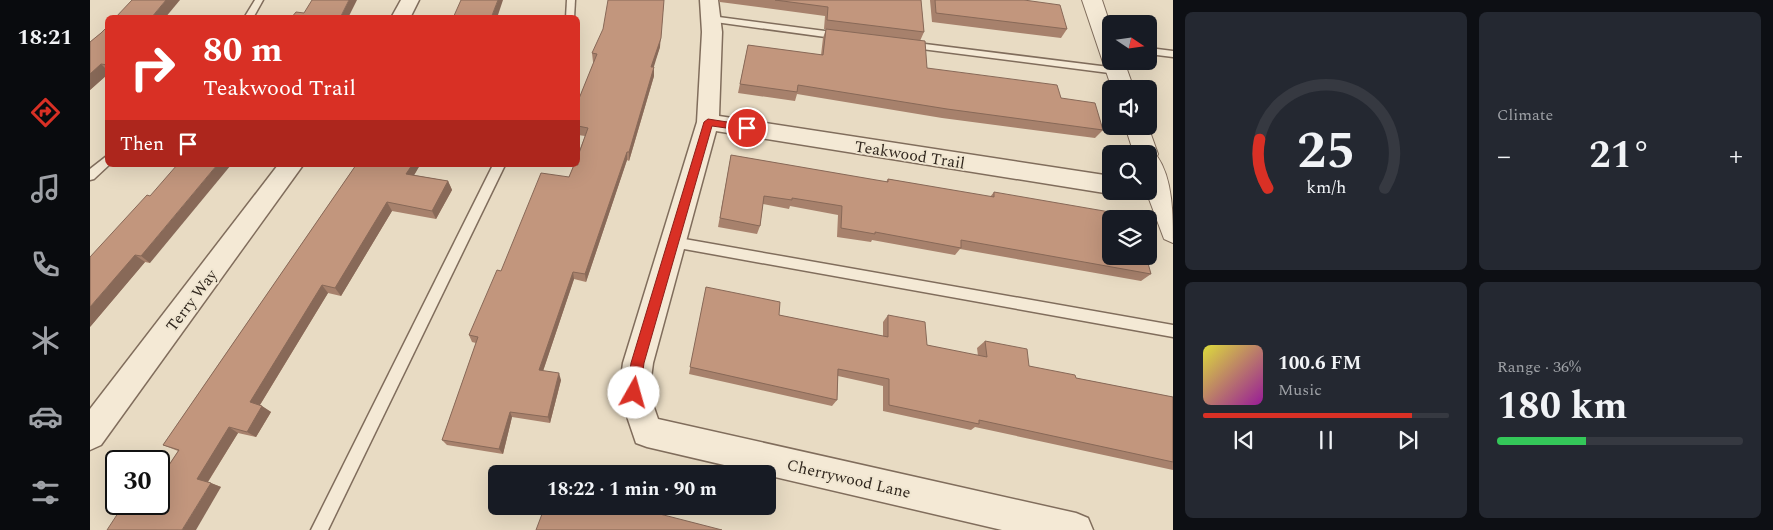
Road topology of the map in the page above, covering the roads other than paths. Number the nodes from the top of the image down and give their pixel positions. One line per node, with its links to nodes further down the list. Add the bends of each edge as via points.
1 (259, 0): 6 (lane)
2 (410, 0): 7 (street)
3 (571, 0): 8 (lane)
4 (1092, 0): 9 (street)
5 (710, 10): 10 (lane); 15 (street, Cherrywood Lane)
6 (250, 15)
7 (402, 15)
8 (570, 15)
9 (1102, 28)
10 (849, 37)
11 (899, 43): 14 (lane)
12 (1158, 52): 13 (lane)
13 (1173, 54)
14 (1102, 60)
15 (708, 122): 20 (street, Teakwood Trail); 23 (street, Cherrywood Lane)
16 (105, 162): 19 (lane)
17 (290, 167): 25 (street, Terry Way)
18 (499, 167): 26 (lane)
19 (90, 176)
20 (1102, 184)
21 (1157, 198): 22 (street)
22 (1173, 232)
23 (673, 242): 24 (lane); 27 (street, Cherrywood Lane, via 638,363 634,393 647,432)
24 (1173, 331)
25 (90, 434)
26 (318, 530)
27 (1076, 530)

